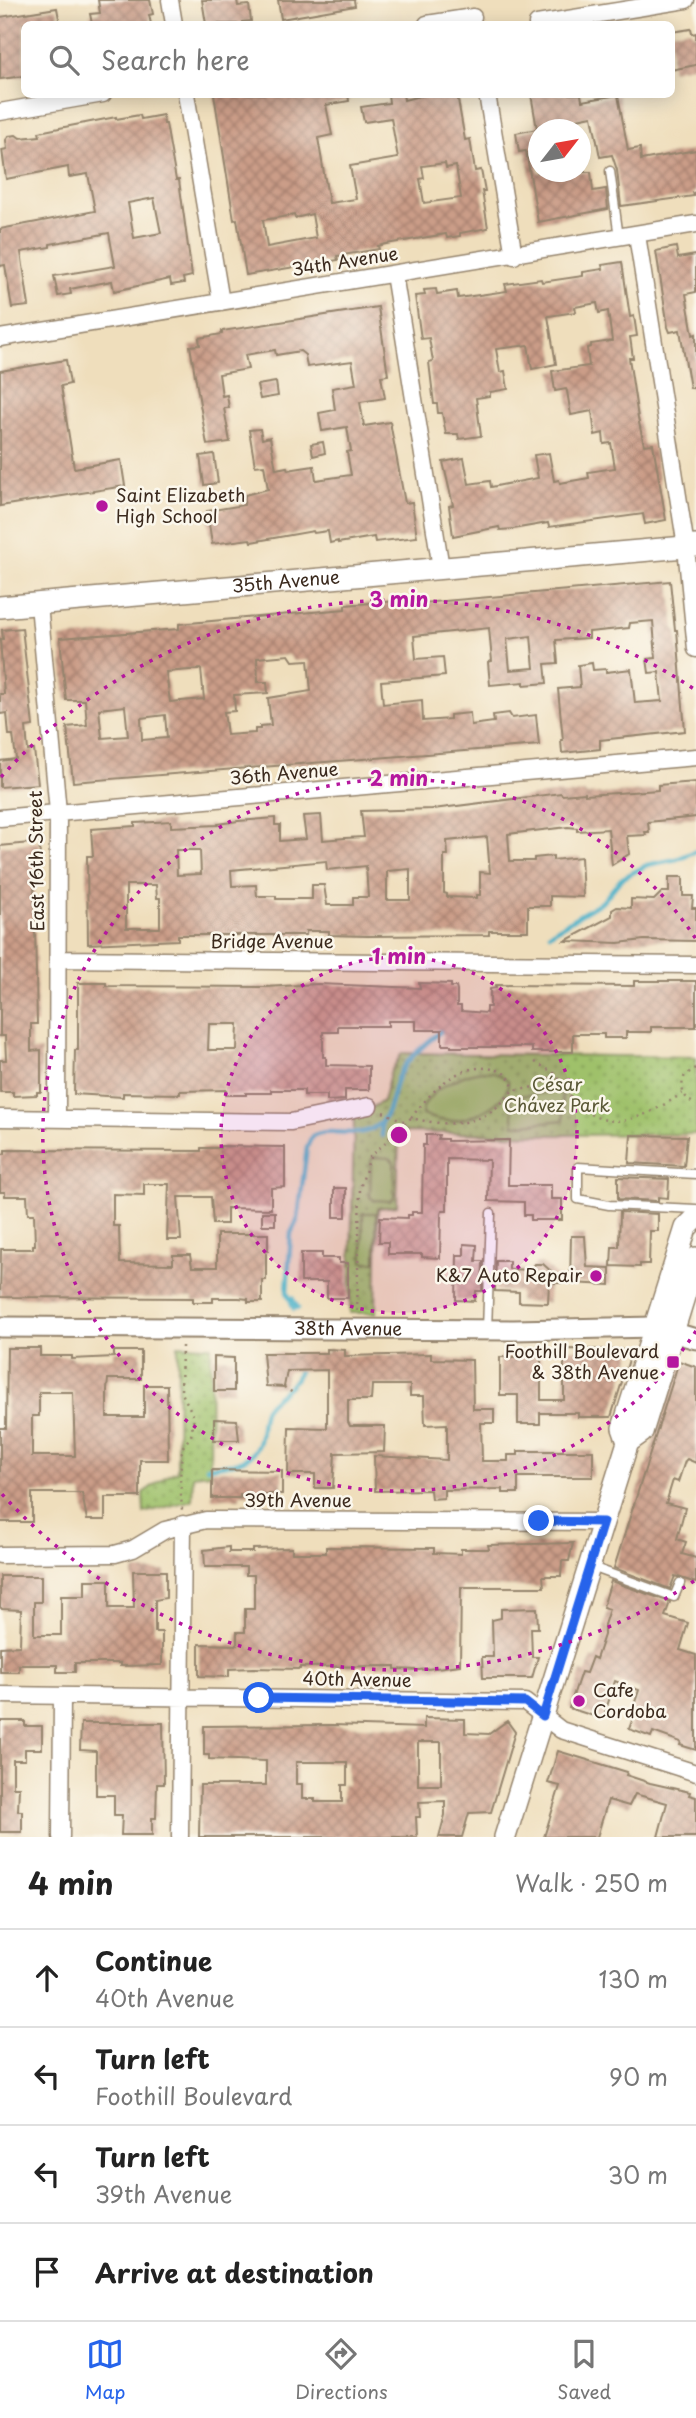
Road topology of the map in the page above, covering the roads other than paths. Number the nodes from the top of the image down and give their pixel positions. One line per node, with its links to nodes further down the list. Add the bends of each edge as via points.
1 (170, 0): 4 (street)
2 (470, 0): 5 (street)
3 (685, 0): 6 (street)
4 (174, 21)
5 (474, 21)
6 (556, 21)
7 (80, 98): 10 (street)
8 (187, 98): 17 (street)
9 (488, 98): 15 (street)
10 (0, 112)
11 (610, 171): 14 (lane)
12 (696, 224): 13 (street, 34th Avenue)
13 (637, 235): 14 (street, 34th Avenue); 19 (street)
14 (619, 238): 15 (street, 34th Avenue)
15 (514, 256): 16 (street, 34th Avenue)
16 (394, 274): 17 (street, 34th Avenue); 20 (street)
17 (221, 302): 18 (street, 34th Avenue)
18 (0, 338)
19 (691, 546): 20 (main road, 35th Avenue); 23 (street)
20 (441, 568): 21 (main road, 35th Avenue)
21 (39, 604): 22 (main road, 35th Avenue); 25 (street, East 16th Street)
22 (0, 607)
23 (696, 649)
24 (696, 757): 25 (street, 36th Avenue)
25 (58, 813): 26 (street, 36th Avenue); 27 (street, East 16th Street)
26 (0, 818)
27 (59, 959): 28 (street, Bridge Avenue); 31 (street, East 16th Street)
28 (696, 965)
29 (369, 1106): 31 (street, via 291,1122)
30 (0, 1118): 31 (street)
31 (57, 1118)
32 (693, 1173): 35 (lane, via 578,1167 578,1199)
33 (696, 1209): 35 (lane)
34 (491, 1213): 39 (lane)
35 (687, 1213): 38 (main road)
36 (696, 1258): 38 (main road)
37 (0, 1327): 39 (street, 38th Avenue)
38 (664, 1329): 39 (street, 38th Avenue); 40 (street, 38th Avenue); 41 (main road, via 623,1428 628,1442)
39 (487, 1330)
40 (696, 1339)
41 (603, 1522): 42 (street, 39th Avenue, via 206,1520); 44 (main road)
42 (183, 1524): 43 (street, 39th Avenue, via 116,1554); 48 (street)
43 (0, 1555)
44 (589, 1566): 45 (lane, via 674,1597); 49 (main road)
45 (680, 1583)
46 (0, 1695): 47 (street, 40th Avenue)
47 (62, 1696): 48 (street, 40th Avenue); 51 (street)
48 (180, 1697): 49 (street, 40th Avenue, via 525,1702); 52 (street)
49 (543, 1716): 50 (street, 40th Avenue, via 561,1730); 53 (main road)
50 (696, 1773)
51 (61, 1837)
52 (180, 1837)
53 (505, 1837)

